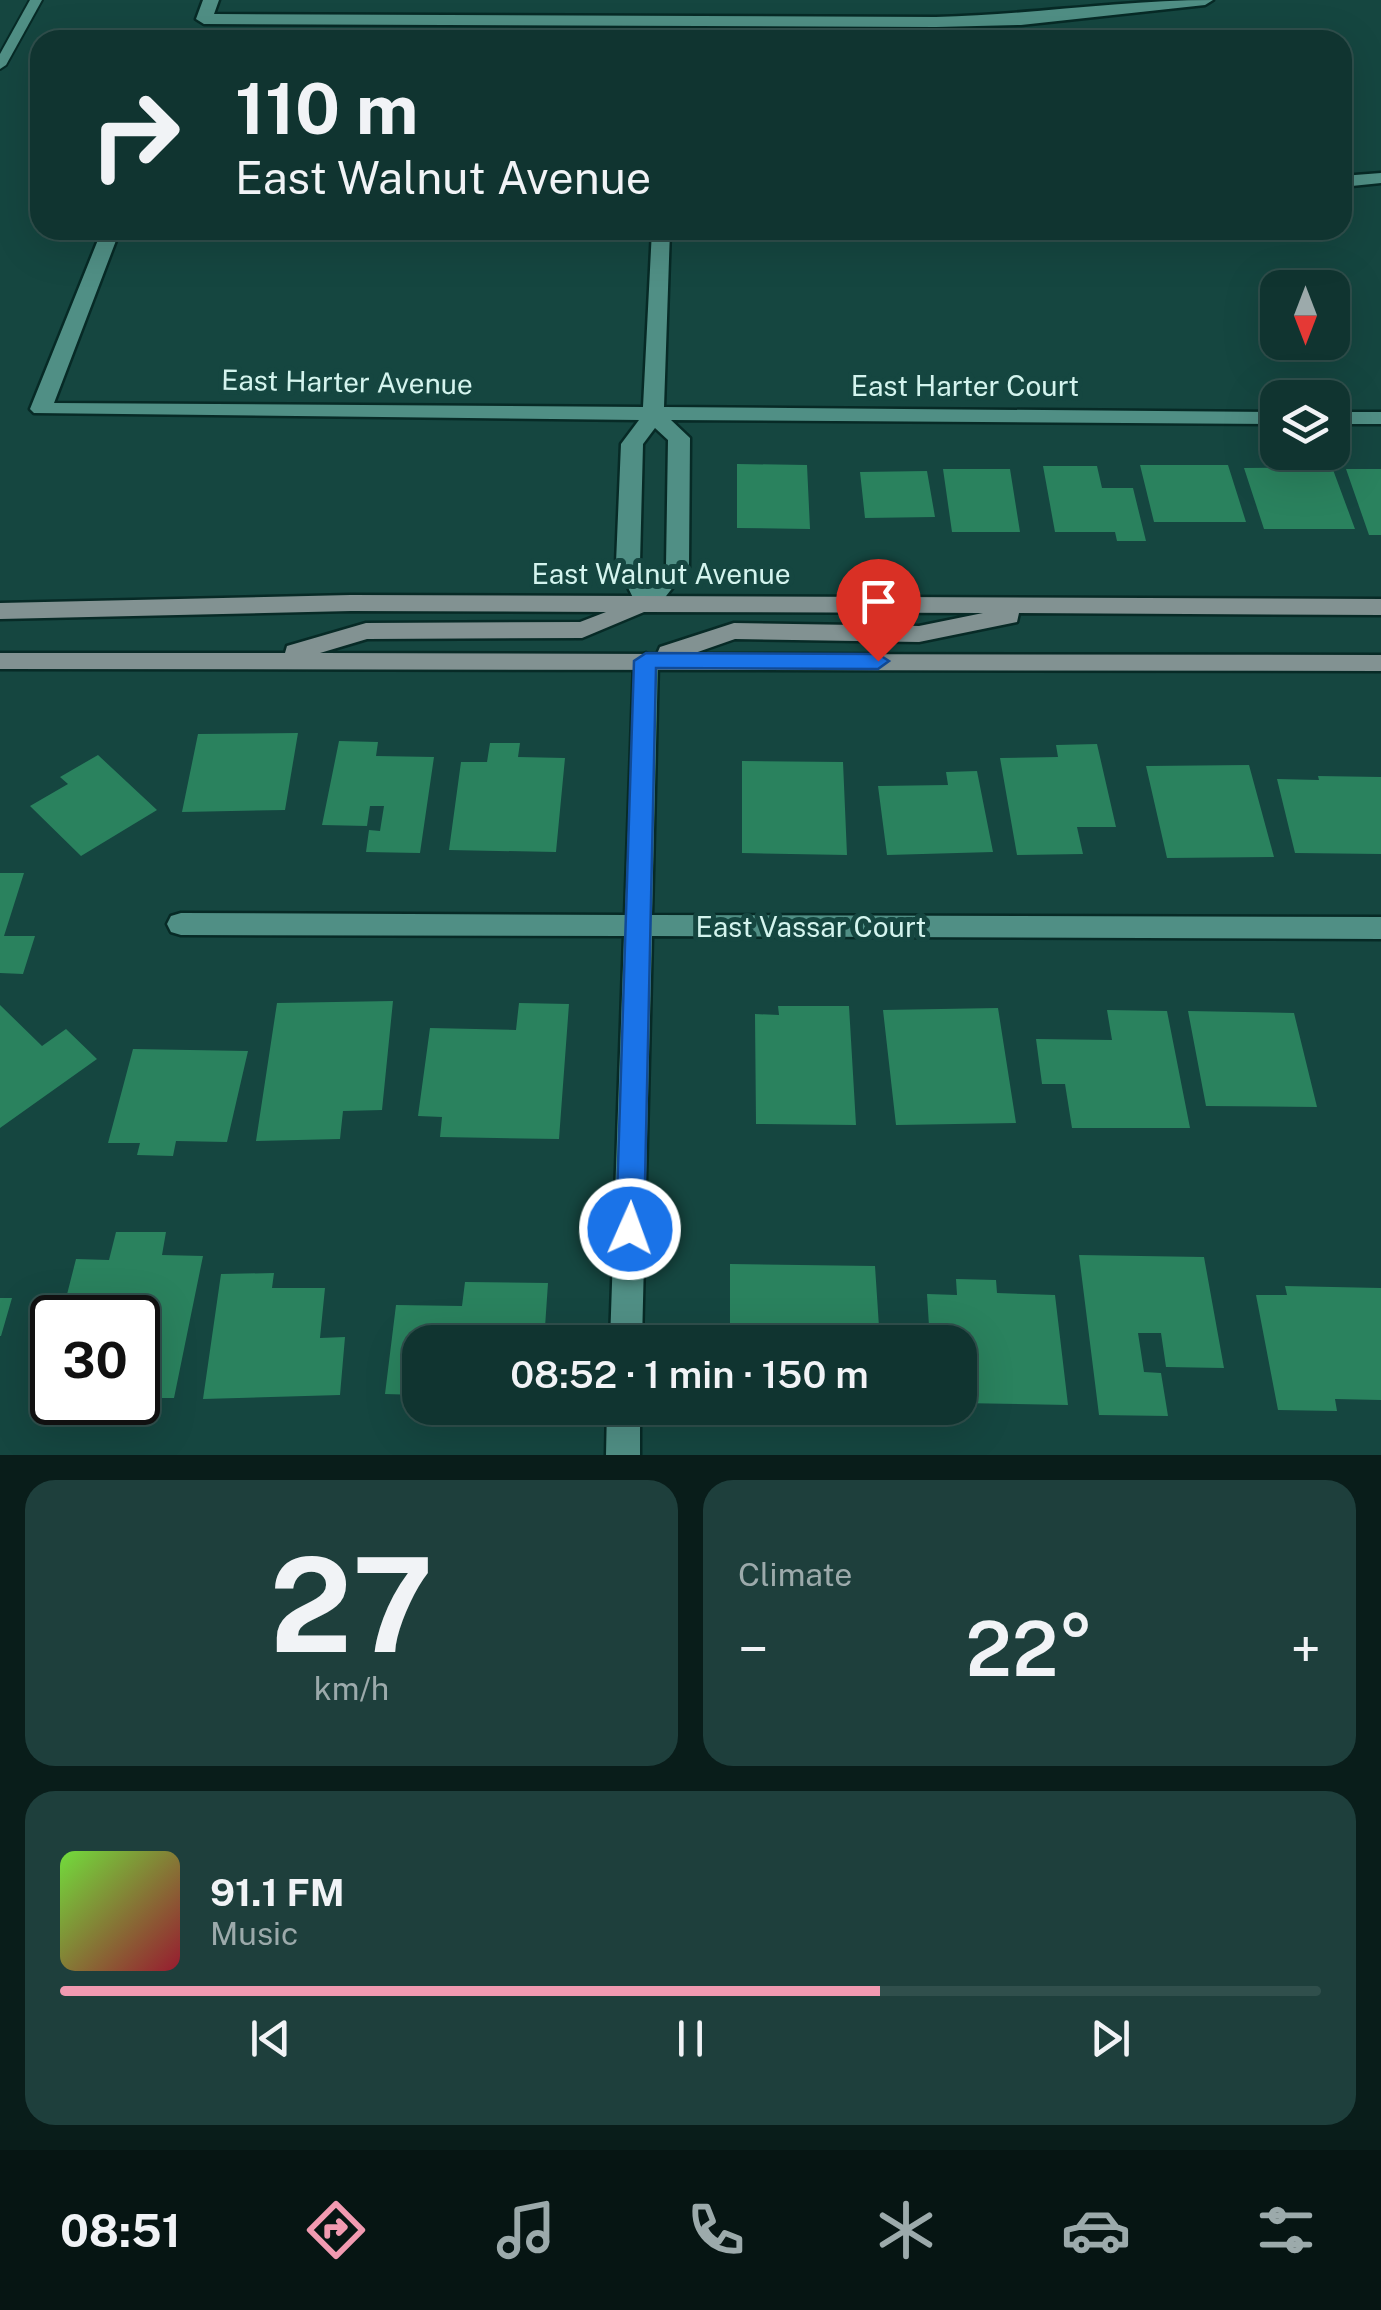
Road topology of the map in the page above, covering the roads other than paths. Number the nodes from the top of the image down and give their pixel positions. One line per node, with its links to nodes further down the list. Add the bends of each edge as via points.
1 (36, 0): 7 (lane)
2 (211, 0): 5 (street, via 204,19)
3 (1204, 0): 4 (street)
4 (1108, 6): 5 (street, via 1021,20)
5 (668, 21): 6 (street)
6 (668, 30)
7 (0, 65)
8 (1381, 178): 9 (street)
9 (1352, 181)
10 (107, 240): 12 (street, East Harter Avenue, via 41,409)
11 (661, 240): 12 (street)
12 (653, 415): 13 (street, East Harter Court); 16 (street, via 632,444 628,544 628,564); 16 (street, via 678,438 677,567)
13 (1260, 418)
14 (1350, 418): 15 (street)
15 (1381, 418)
16 (647, 604): 17 (main road, East Walnut Avenue); 19 (main road, East Walnut Avenue); 21 (main road, via 582,630 366,631)
17 (1060, 605): 18 (main road, East Walnut Avenue); 22 (main road, via 919,634 734,631)
18 (1381, 607)
19 (0, 612)
20 (0, 661): 21 (main road)
21 (267, 661): 22 (main road)
22 (646, 661): 23 (main road); 25 (street)
23 (1381, 663)
24 (181, 924): 25 (street, East Vassar Court)
25 (640, 927): 26 (street, East Vassar Court); 27 (street)
26 (1381, 928)
27 (627, 1325)
28 (624, 1425): 29 (street)
29 (623, 1455)

